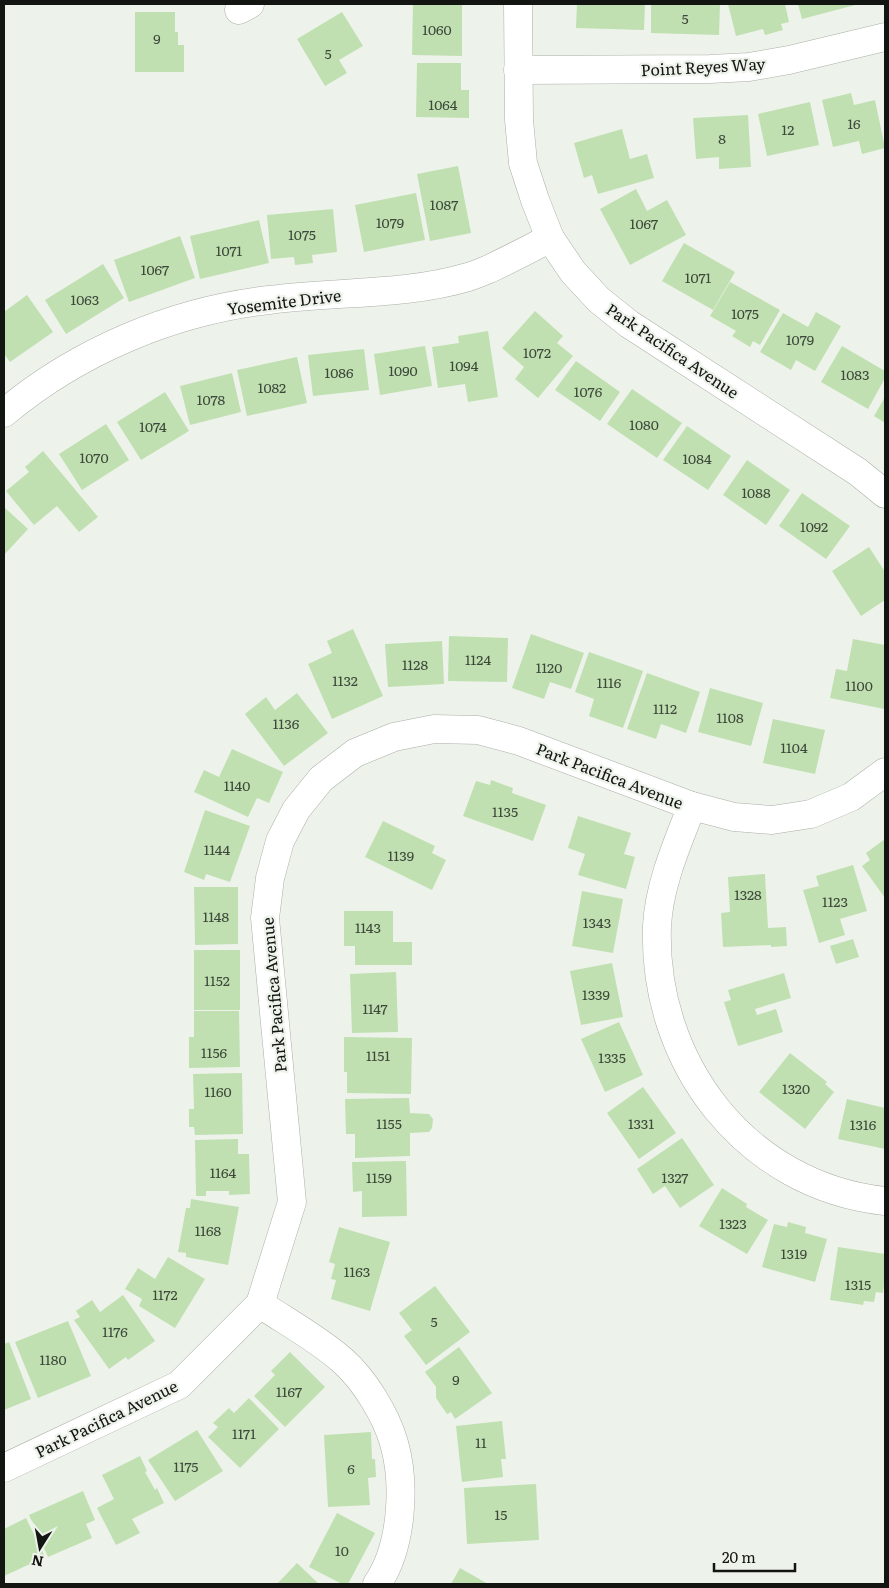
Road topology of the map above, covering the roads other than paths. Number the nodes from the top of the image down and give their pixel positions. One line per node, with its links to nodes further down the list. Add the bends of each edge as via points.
1 (518, 4): 3 (street, Park Pacifica Avenue)
2 (885, 37): 3 (street, Point Reyes Way, via 749,67)
3 (518, 70): 4 (street, Park Pacifica Avenue, via 523,163)
4 (550, 238): 5 (street, Yosemite Drive, via 470,277 431,286 268,300 168,322 78,362); 6 (street, Park Pacifica Avenue, via 573,272 599,300 629,324 858,472)
5 (4, 412)
6 (885, 494)
7 (885, 772): 8 (street, Park Pacifica Avenue, via 851,797 811,814 772,820 734,817)
8 (692, 806): 9 (street, via 675,848 657,925 664,1000 675,1038 689,1067 716,1108 744,1138 775,1162 810,1181 847,1194); 10 (street, Park Pacifica Avenue, via 519,741 478,730 434,729 394,736 355,753 321,779 296,810 280,842 270,878 265,918 292,1202)
9 (885, 1201)
10 (260, 1304): 11 (street, Park Pacifica Avenue, via 179,1385); 12 (street, via 344,1360 382,1412 394,1443 400,1479 400,1505 394,1546)
11 (4, 1468)
12 (378, 1584)

